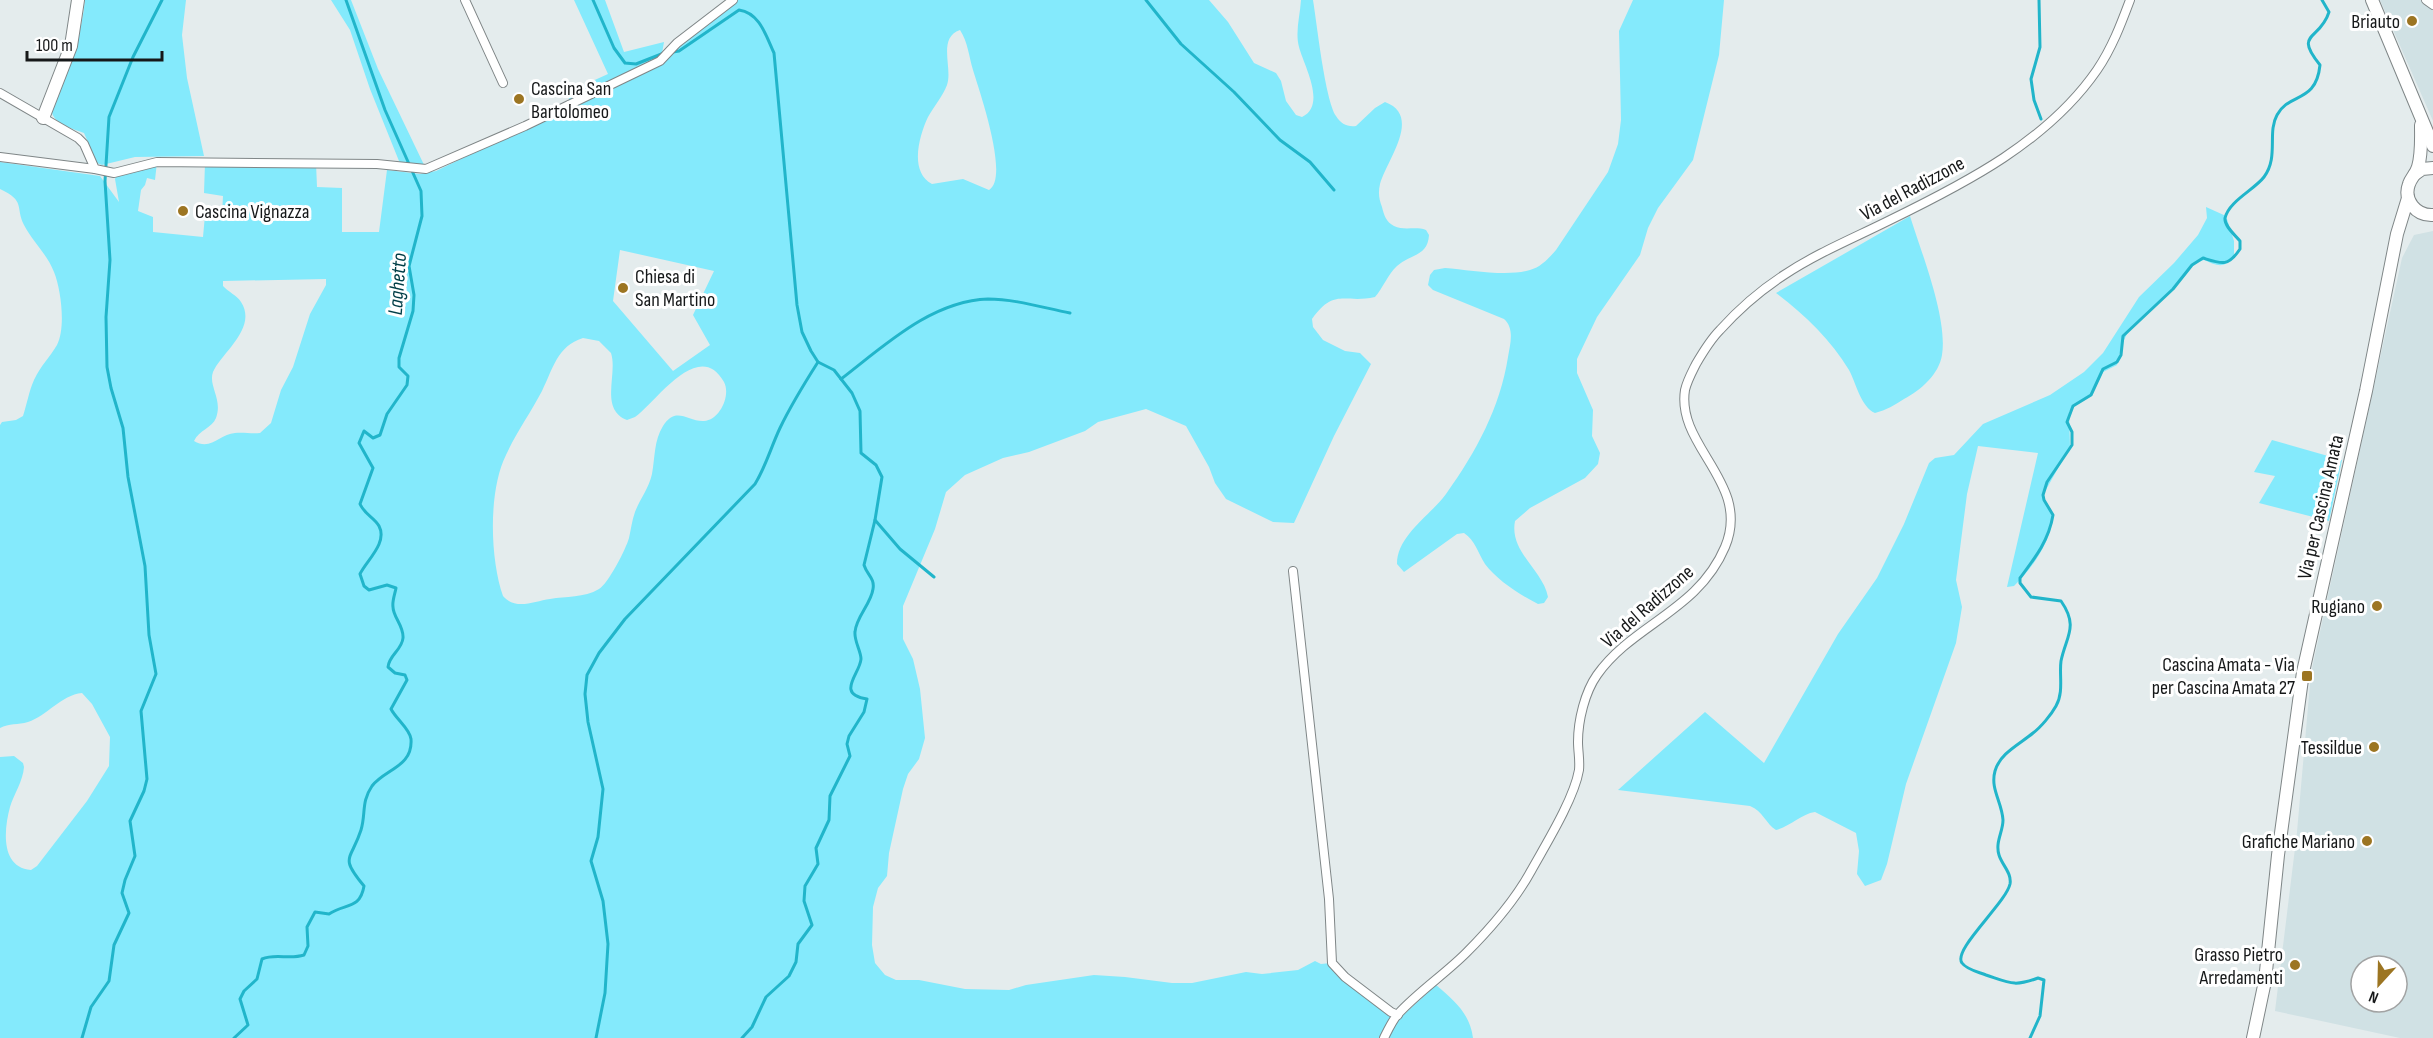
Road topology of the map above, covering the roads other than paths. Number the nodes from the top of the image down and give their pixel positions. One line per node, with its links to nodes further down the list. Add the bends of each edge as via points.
1 (78, 0): 11 (street, via 71,46)
2 (465, 0): 8 (street)
3 (733, 0): 15 (street, via 663,58 431,167 157,162 114,173)
4 (2130, 0): 21 (street, Via del Radizzone, via 2107,55 2095,73 2043,129 1972,176 1783,276 1718,331 1689,378 1685,405 1697,442 1717,472 1730,507 1723,551 1700,587 1629,643 1595,678 1579,728 1576,781 1517,895 1468,951)
5 (2372, 0): 10 (street)
6 (2426, 0): 7 (street)
7 (2433, 5)
8 (503, 83)
9 (0, 93): 11 (street)
10 (2420, 115): 12 (street); 16 (street, Via per Cascina Amata, via 2421,146)
11 (43, 118): 15 (street, via 84,144)
12 (2433, 147)
13 (0, 157): 15 (street)
14 (2433, 168): 16 (street)
15 (94, 170)
16 (2415, 174): 17 (street, Via per Cascina Amata)
17 (2408, 198): 18 (street, via 2415,210); 19 (street, Via per Cascina Amata)
18 (2428, 214): 19 (street, via 2408,221)
19 (2397, 234): 23 (street, Via per Cascina Amata, via 2303,672 2265,981)
20 (1293, 570): 21 (street, via 1329,899 1332,963)
21 (1398, 1015): 22 (street, Via del Radizzone)
22 (1384, 1038)
23 (2253, 1038)

